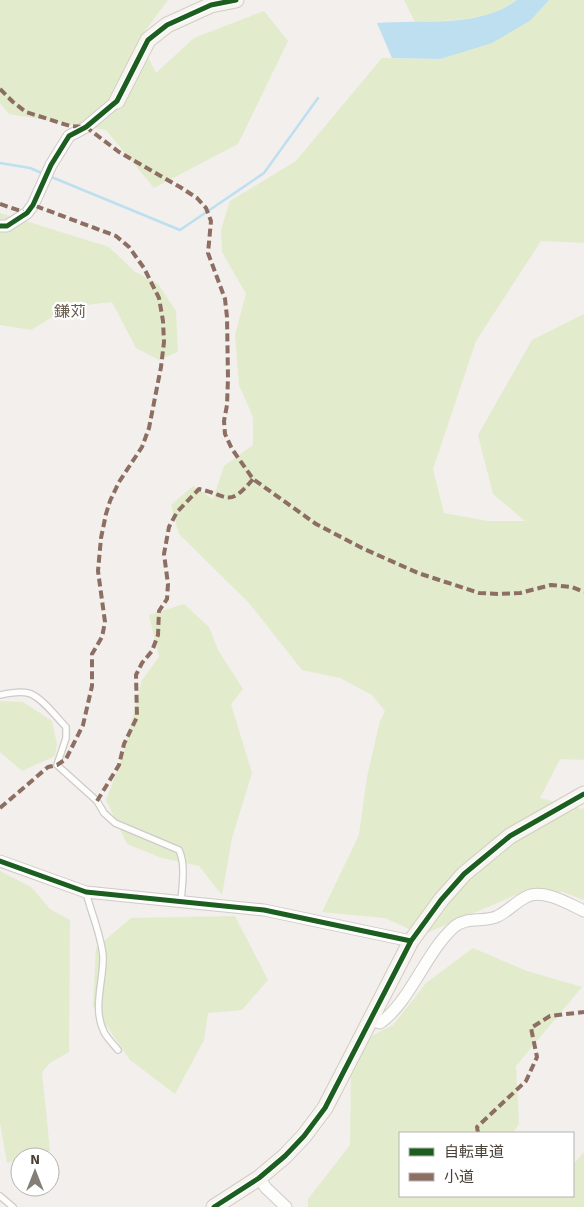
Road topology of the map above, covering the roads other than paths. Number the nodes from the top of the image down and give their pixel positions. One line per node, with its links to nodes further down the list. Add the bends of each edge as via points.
1 (236, 0): 2 (street)
2 (211, 3): 3 (street, via 167,25 148,40)
3 (117, 101): 4 (street, via 86,127 69,136 51,165 33,205 7,226)
4 (0, 226)
5 (0, 695): 9 (lane, via 21,692 40,700 66,727 66,738 56,765 97,801 115,823 179,850 183,868)
6 (584, 794): 11 (street, via 517,832 486,854 441,900)
7 (0, 861): 8 (street)
8 (86, 892): 9 (street); 13 (lane, via 103,957 100,1020 104,1032)
9 (181, 902): 11 (street, via 264,910)
10 (584, 911): 12 (street, via 555,898 535,894 494,918 455,925 387,1018 380,1023)
11 (411, 941): 12 (street)
12 (371, 1020): 14 (street, via 325,1108 304,1136)
13 (118, 1050)
14 (259, 1178): 17 (street); 18 (street)
15 (0, 1196): 16 (lane)
16 (13, 1207)
17 (214, 1207)
18 (286, 1207)

